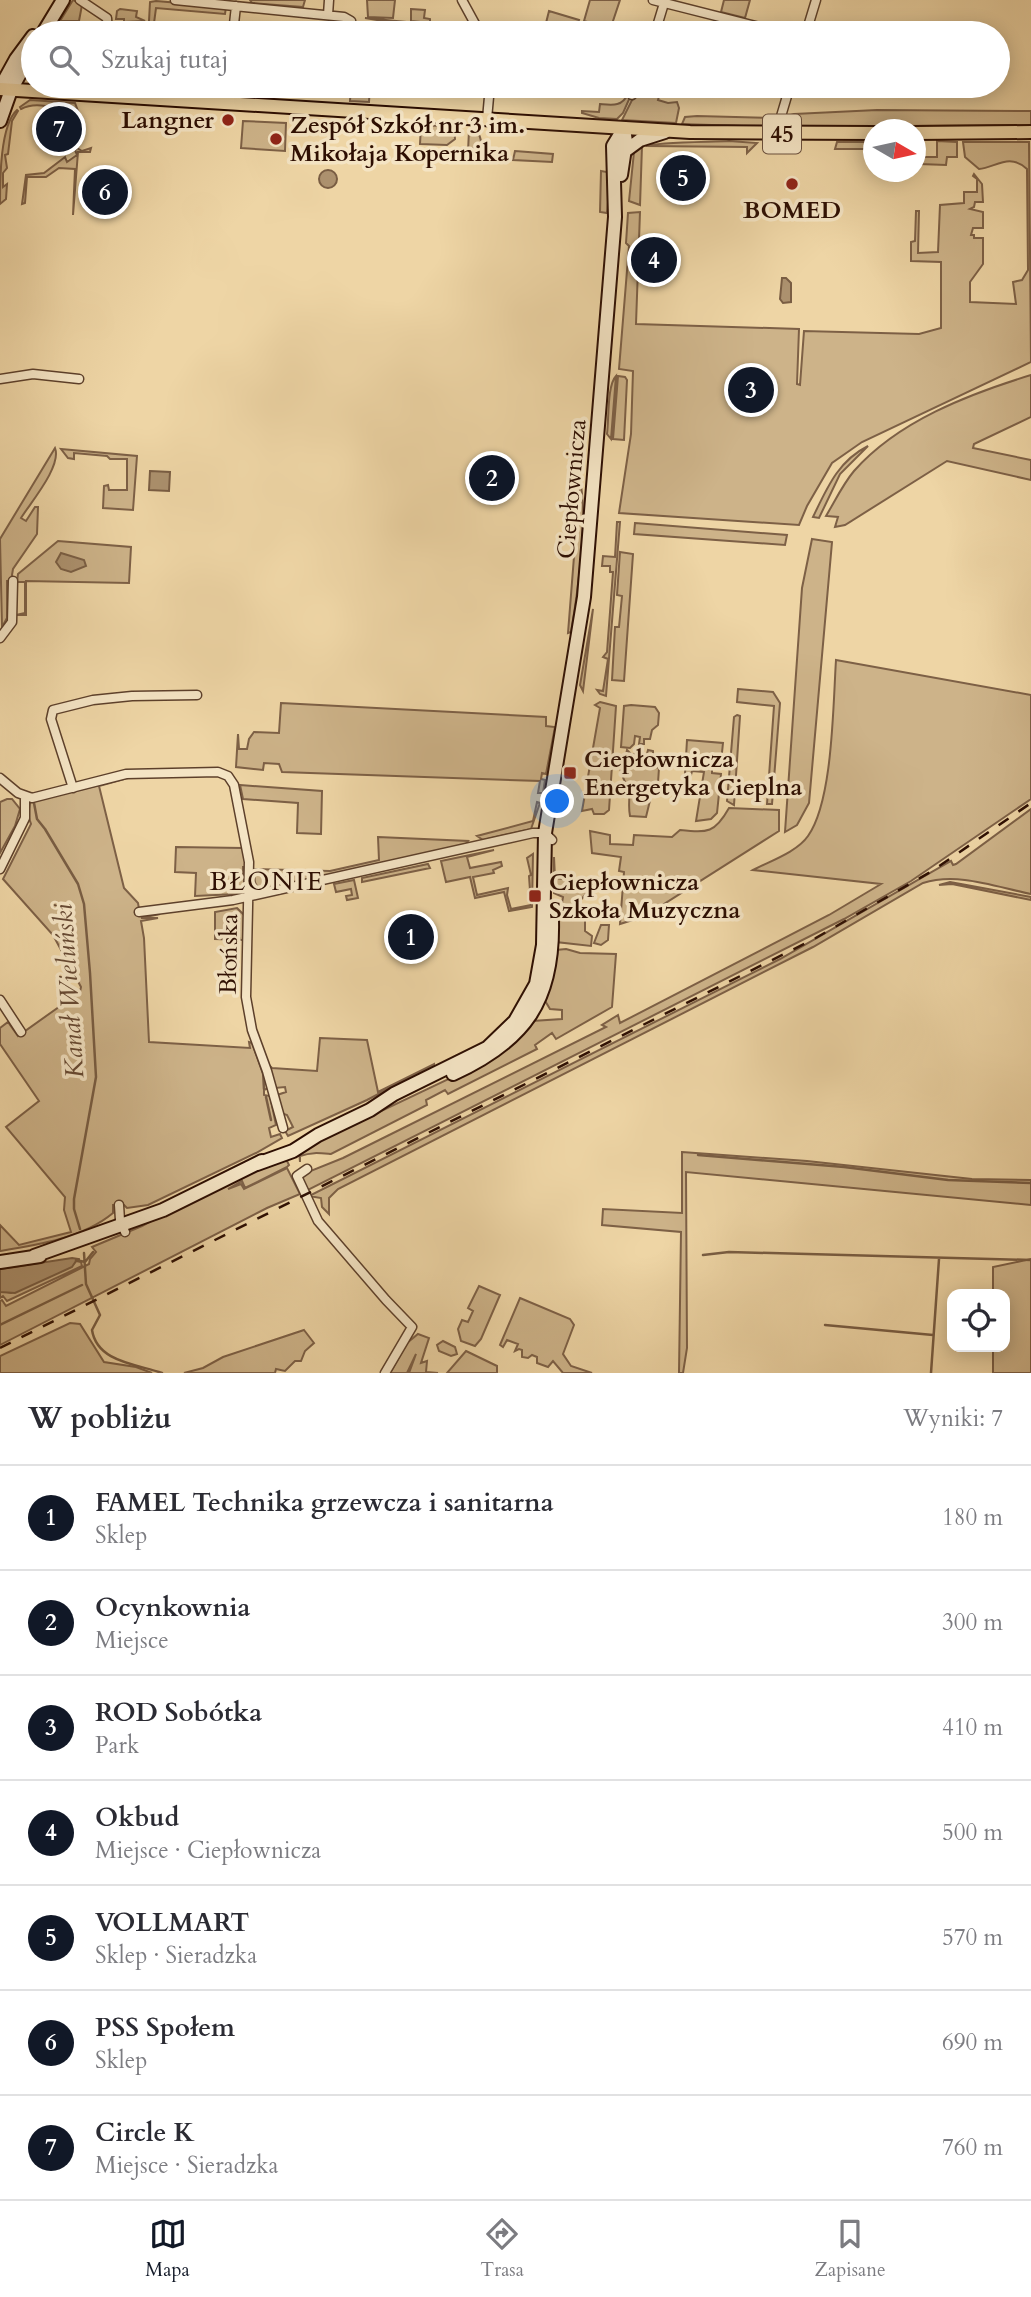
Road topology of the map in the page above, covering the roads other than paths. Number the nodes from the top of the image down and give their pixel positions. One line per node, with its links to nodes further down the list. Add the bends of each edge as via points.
1 (63, 0): 12 (main road)
2 (80, 0): 13 (street)
3 (175, 0): 8 (street)
4 (329, 0): 11 (street)
5 (462, 0): 16 (street)
6 (653, 0): 9 (street)
7 (816, 0): 19 (street)
8 (221, 2): 10 (street)
9 (664, 2): 17 (street); 18 (street)
10 (236, 6): 11 (street); 14 (street)
11 (328, 15): 15 (street)
12 (50, 21)
13 (107, 21)
14 (234, 21)
15 (351, 21)
16 (473, 21)
17 (658, 21)
18 (737, 21)
19 (810, 21)
20 (21, 53): 22 (main road)
21 (21, 66): 22 (main road)
22 (4, 89): 29 (main road)
23 (147, 98): 27 (main road, 45)
24 (227, 98): 27 (street)
25 (489, 98): 28 (street)
26 (787, 98): 35 (street)
27 (226, 103): 28 (main road, 45)
28 (487, 119): 30 (main road, 45)
29 (0, 121)
30 (596, 126): 31 (main road, 45); 37 (main road)
31 (624, 128): 32 (main road, 45); 37 (main road, Ciepłownicza, via 627,138)
32 (670, 131): 35 (main road, 45); 37 (main road)
33 (1031, 132): 34 (main road)
34 (926, 133)
35 (778, 134): 36 (main road, 45)
36 (863, 134)
37 (619, 149): 46 (main road, Ciepłownicza, via 624,207 592,599)
38 (0, 379): 39 (street, via 33,374)
39 (79, 379)
40 (13, 581): 41 (street, via 12,622)
41 (0, 638)
42 (197, 695): 44 (street, via 132,696 53,710 51,719)
43 (0, 778): 45 (street)
44 (73, 788): 45 (street, Błońska); 48 (street, Błońska, via 126,774 226,774 234,785 248,852)
45 (25, 797): 47 (street, via 25,818)
46 (551, 832): 48 (street); 55 (main road, Ciepłownicza, via 551,958 543,989 513,1038 485,1059 286,1147)
47 (0, 869)
48 (249, 897): 49 (street); 52 (street, Błońska, via 247,1005)
49 (139, 912)
50 (0, 1000): 51 (street)
51 (21, 1032)
52 (283, 1128)
53 (307, 1169): 57 (street, via 297,1176 315,1216 412,1327)
54 (119, 1205): 55 (street)
55 (124, 1228): 56 (main road, Ciepłownicza)
56 (0, 1262)
57 (384, 1373)

